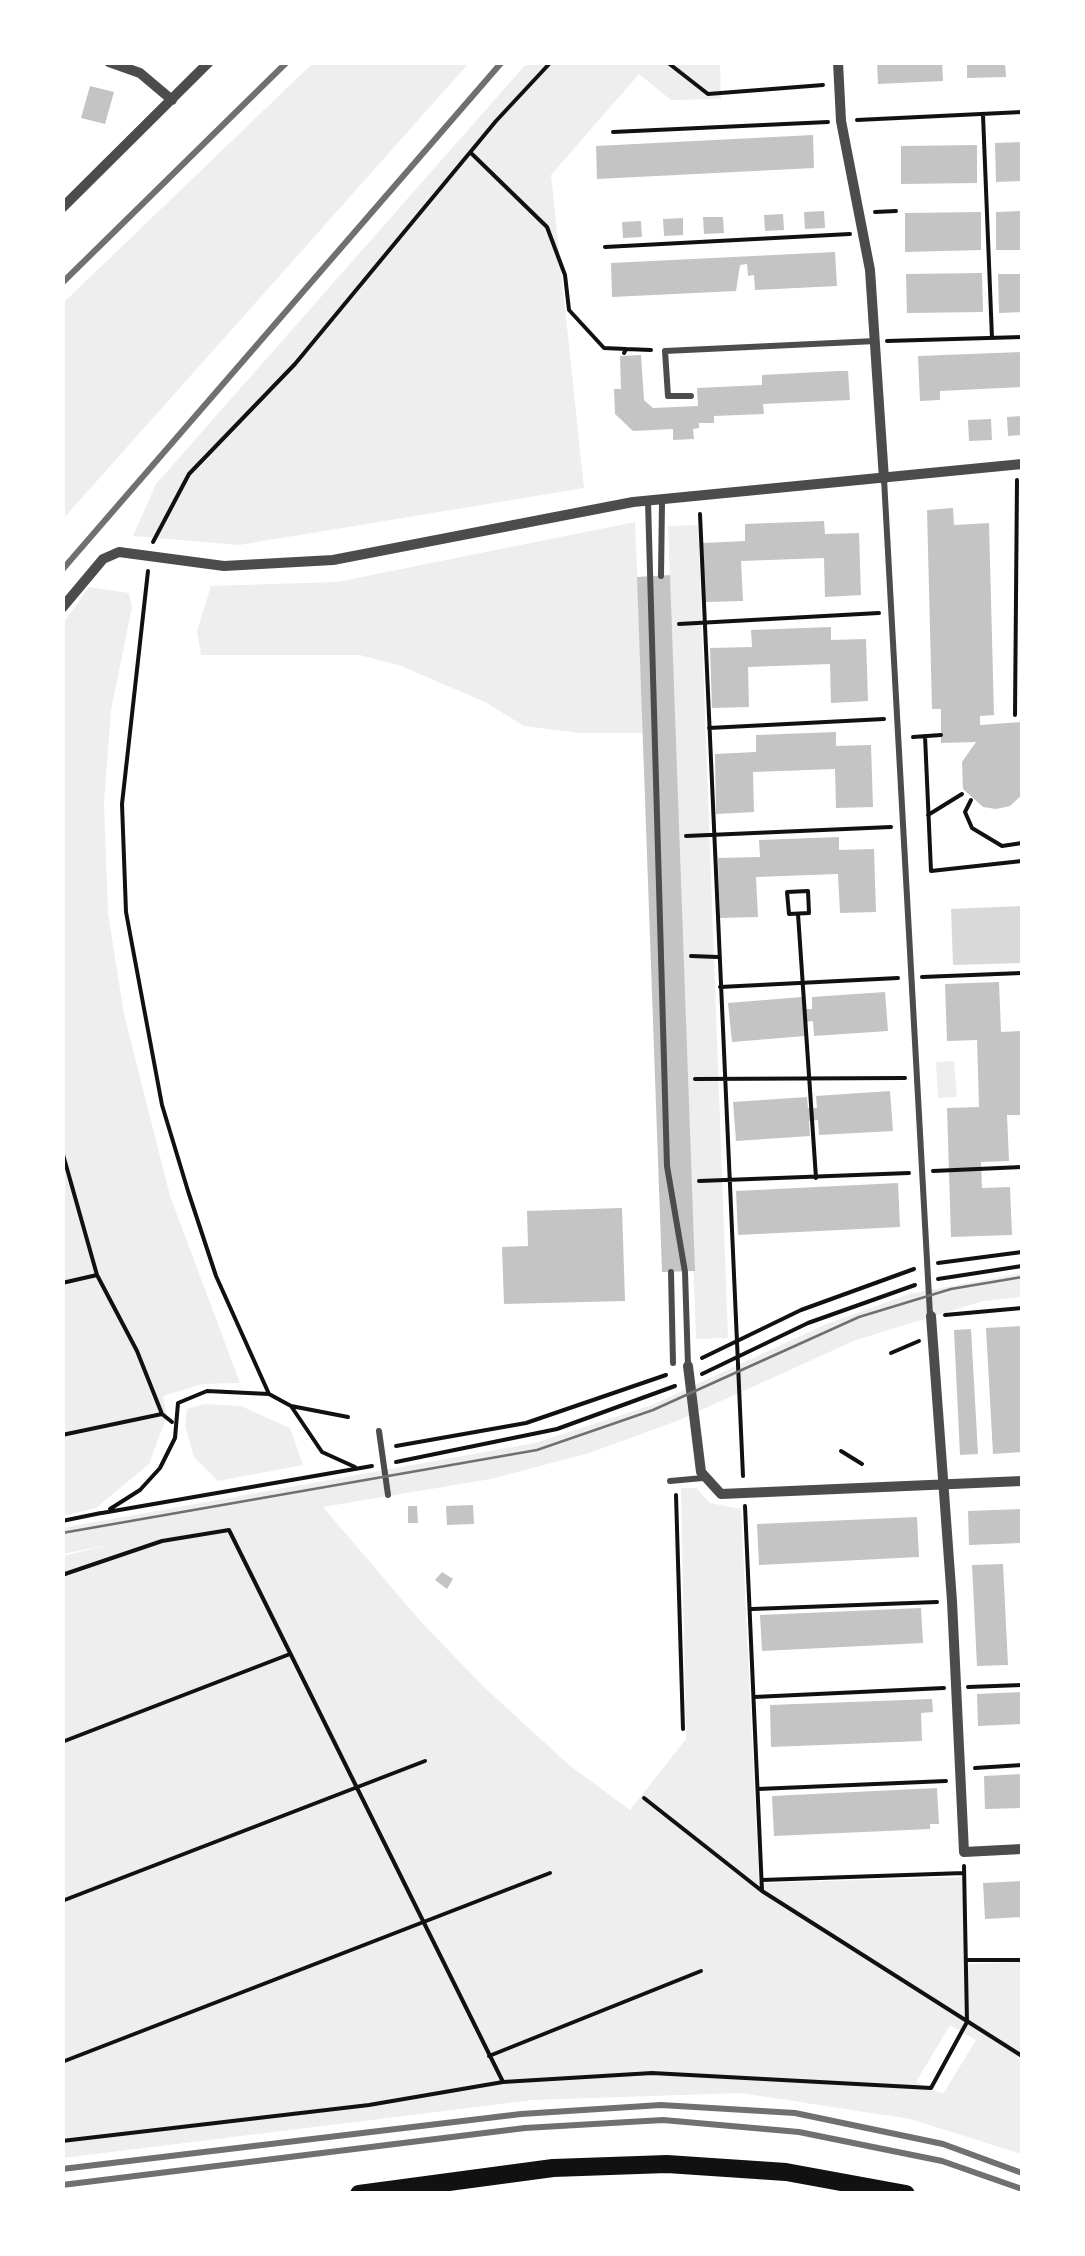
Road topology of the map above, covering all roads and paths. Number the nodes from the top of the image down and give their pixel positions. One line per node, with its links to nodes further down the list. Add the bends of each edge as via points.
1 (109, 62): 7 (street, via 140,73)
2 (209, 62): 7 (street)
3 (551, 62): 12 (path)
4 (667, 62): 6 (path, via 708,94)
5 (838, 62): 10 (street)
6 (823, 85)
7 (172, 100): 13 (street)
8 (1022, 112): 9 (path)
9 (983, 114): 10 (path); 19 (path)
10 (841, 121): 11 (path); 15 (street)
11 (613, 132)
12 (470, 153): 21 (path, via 546,227 566,275 570,310 604,348); 29 (path, via 296,364 188,474)
13 (62, 208)
14 (896, 210): 15 (path)
15 (860, 213): 16 (street)
16 (864, 233): 17 (path); 20 (street)
17 (605, 246)
18 (1022, 337): 19 (path)
19 (992, 338): 20 (path)
20 (876, 340): 21 (lane); 24 (street)
21 (665, 351): 22 (lane, via 668,396)
22 (690, 396)
23 (1022, 464): 24 (street)
24 (884, 479): 27 (street); 32 (lane)
25 (1017, 480): 35 (path)
26 (648, 501): 27 (street); 29 (street, via 333,560 224,566); 74 (lane, via 667,1166 685,1272)
27 (662, 501): 30 (lane)
28 (700, 514): 33 (path)
29 (150, 556): 31 (street, via 111,554); 75 (path, via 125,767 126,912 154,1067 182,1174 216,1276)
30 (660, 576)
31 (62, 608)
32 (892, 612): 33 (path); 36 (lane)
33 (704, 622): 34 (path); 37 (path)
34 (679, 624)
35 (1015, 715)
36 (897, 718): 37 (path); 40 (lane)
37 (709, 728): 45 (path)
38 (941, 735): 39 (path)
39 (924, 736): 40 (path); 43 (path)
40 (898, 738): 44 (lane)
41 (962, 794): 43 (path)
42 (971, 800): 47 (path, via 965,812 972,828 1002,846)
43 (928, 815): 48 (path, via 931,871)
44 (904, 826): 45 (path); 53 (lane)
45 (712, 834): 46 (path); 51 (path)
46 (686, 836)
47 (1022, 843)
48 (1022, 860)
49 (798, 914): 49 (path, via 788,914 787,892 808,891 808,913); 54 (path)
50 (690, 956): 51 (path)
51 (718, 957): 55 (path)
52 (1022, 973): 53 (path)
53 (912, 978): 54 (path); 56 (lane)
54 (802, 984): 55 (path); 59 (path)
55 (720, 987): 58 (path)
56 (920, 1077): 59 (path); 62 (lane)
57 (695, 1080): 58 (path)
58 (723, 1082): 59 (path); 65 (path)
59 (812, 1082): 63 (path)
60 (62, 1152): 67 (path)
61 (1022, 1166): 62 (path)
62 (924, 1172): 63 (path); 70 (lane)
63 (816, 1178): 65 (path)
64 (699, 1181): 65 (path)
65 (726, 1182): 89 (path)
66 (671, 1272): 73 (lane)
67 (97, 1275): 68 (path); 77 (path)
68 (62, 1282)
69 (1022, 1308): 70 (path)
70 (931, 1316): 71 (street)
71 (932, 1334): 72 (path); 87 (street)
72 (892, 1353)
73 (673, 1364)
74 (688, 1366): 84 (street)
75 (270, 1394): 76 (path); 79 (path, via 207,1391 178,1403)
76 (290, 1406): 78 (path); 90 (path, via 322,1452 360,1468)
77 (162, 1414): 79 (path); 81 (path)
78 (348, 1417)
79 (174, 1424): 90 (path, via 171,1450 160,1468 140,1490)
80 (379, 1432): 88 (lane)
81 (62, 1435)
82 (841, 1451): 83 (path)
83 (862, 1464)
84 (703, 1478): 85 (lane); 89 (street, via 721,1494)
85 (673, 1480): 99 (path)
86 (1022, 1482): 87 (street)
87 (942, 1486): 89 (street); 93 (street)
88 (388, 1495)
89 (744, 1495): 94 (path)
90 (102, 1513): 91 (path)
91 (62, 1521)
92 (62, 1574): 95 (path, via 162,1541 229,1530)
93 (952, 1601): 94 (path); 97 (street)
94 (750, 1610): 98 (path)
95 (290, 1654): 100 (path); 104 (path)
96 (1022, 1685): 97 (path)
97 (956, 1688): 98 (path); 103 (street)
98 (754, 1697): 105 (path)
99 (684, 1729)
100 (62, 1742)
101 (425, 1761): 104 (path)
102 (1022, 1766): 103 (path)
103 (961, 1774): 105 (path); 108 (street)
104 (354, 1786): 113 (path); 114 (path)
105 (758, 1789): 111 (path)
106 (644, 1798): 112 (path)
107 (1022, 1849): 108 (street)
108 (964, 1852): 110 (path)
109 (550, 1873): 114 (path)
110 (964, 1873): 111 (path); 115 (path)
111 (762, 1880): 112 (path)
112 (762, 1891): 118 (path)
113 (62, 1901)
114 (423, 1920): 120 (path); 121 (path)
115 (966, 1960): 116 (path); 118 (path)
116 (1022, 1960)
117 (701, 1971): 120 (path)
118 (968, 2022): 119 (path); 122 (path, via 931,2088 652,2073)
119 (1022, 2053)
120 (489, 2056): 122 (path)
121 (62, 2062)
122 (503, 2082): 123 (path, via 369,2105)
123 (62, 2141)
124 (359, 2194): 125 (main road, via 553,2168 648,2164 786,2172)
125 (906, 2194)

